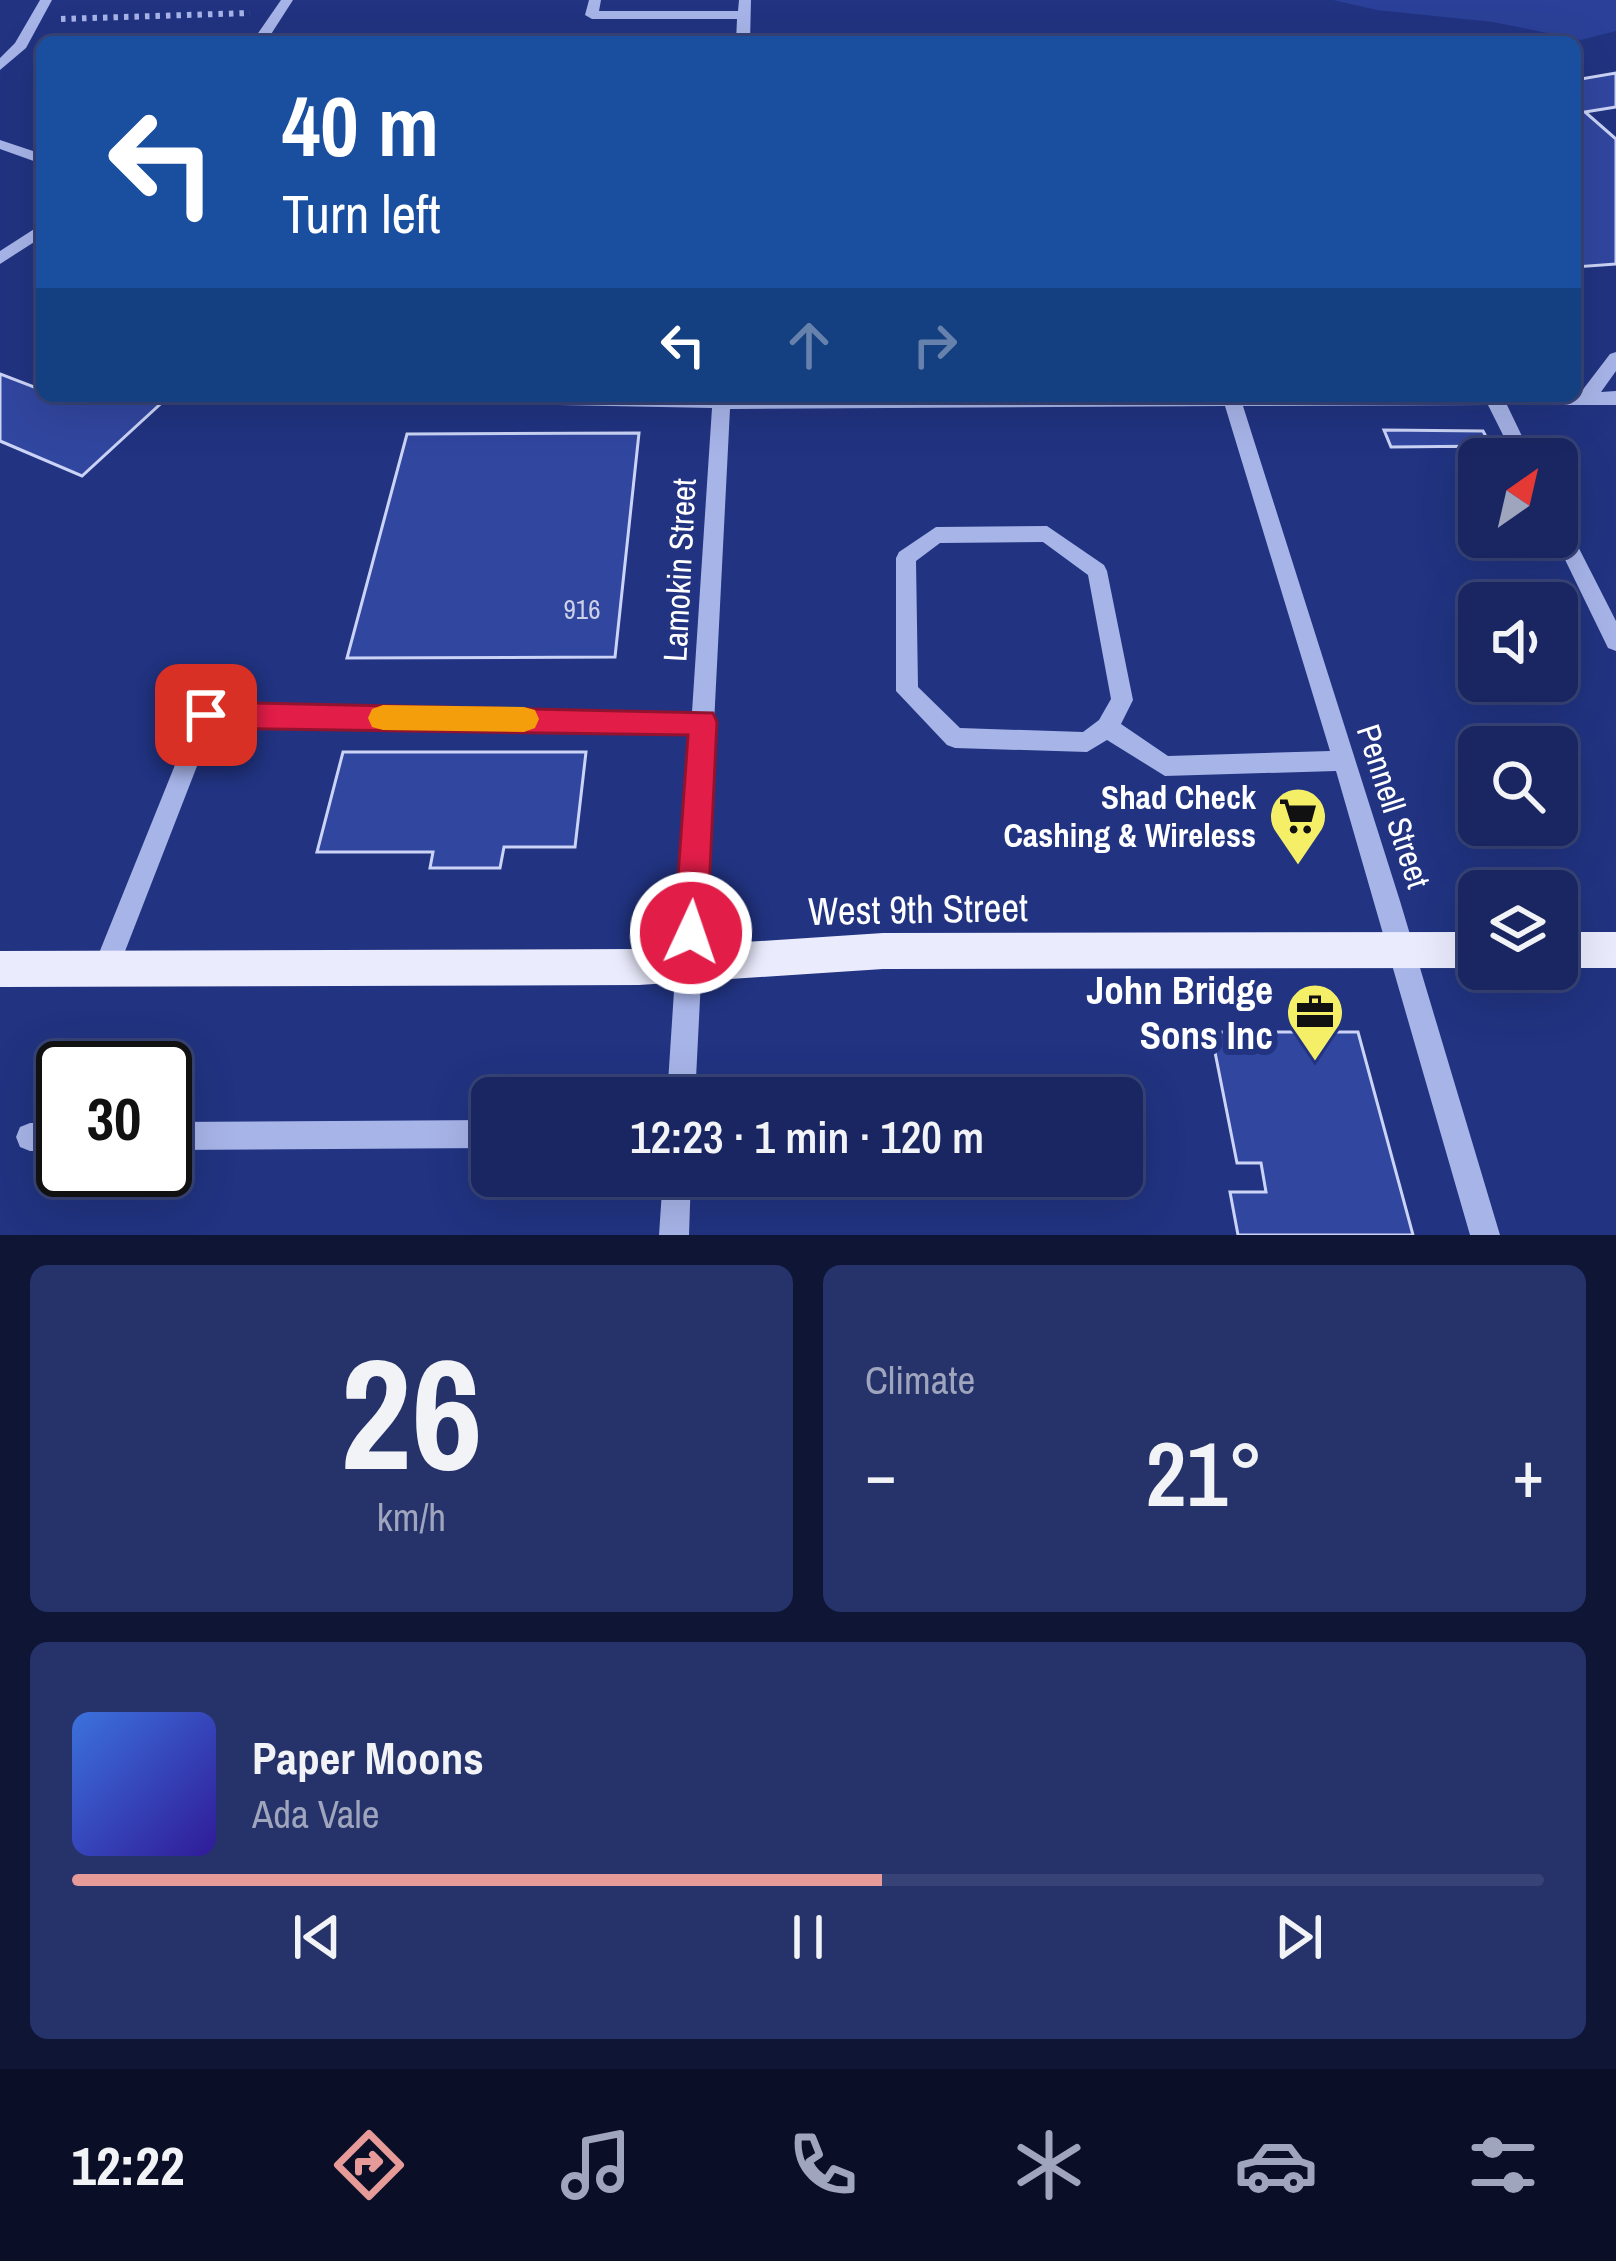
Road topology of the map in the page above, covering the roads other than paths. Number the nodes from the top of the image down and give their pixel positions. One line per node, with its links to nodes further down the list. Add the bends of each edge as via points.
1 (46, 0): 7 (street)
2 (595, 0): 4 (street, via 592,15)
3 (283, 6): 6 (street)
4 (668, 8): 5 (street)
5 (745, 8)
6 (263, 36)
7 (0, 66)
8 (0, 144): 9 (street)
9 (36, 157)
10 (36, 233): 11 (street)
11 (0, 259)
12 (1616, 358): 14 (street)
13 (1581, 398): 14 (street)
14 (1586, 398): 15 (street)
15 (1616, 398)
16 (722, 402): 22 (street, Lamokin Street)
17 (1233, 402): 24 (street, Pennell Street)
18 (1496, 402): 19 (street)
19 (1514, 438)
20 (1574, 558): 21 (street)
21 (1616, 642)
22 (703, 722): 29 (street, Lamokin Street); 30 (street, via 206,715)
23 (1107, 727): 23 (street, via 1122,700 1097,572 1047,534 936,535 906,559 907,692 955,738 1088,742); 24 (street, via 1165,766)
24 (1341, 761): 25 (street, Pennell Street)
25 (1399, 950): 26 (main road, West 9th Street); 29 (main road, West 9th Street, via 883,951); 39 (street, Pennell Street)
26 (1458, 950)
27 (1578, 950): 28 (main road)
28 (1616, 950)
29 (689, 964): 30 (main road, West 9th Street); 32 (street, Lamokin Street)
30 (106, 968): 31 (main road, West 9th Street)
31 (0, 969)
32 (682, 1077)
33 (471, 1134): 34 (street)
34 (192, 1136)
35 (30, 1137): 36 (street)
36 (36, 1137)
37 (676, 1197): 38 (street)
38 (674, 1235)
39 (1486, 1235)

